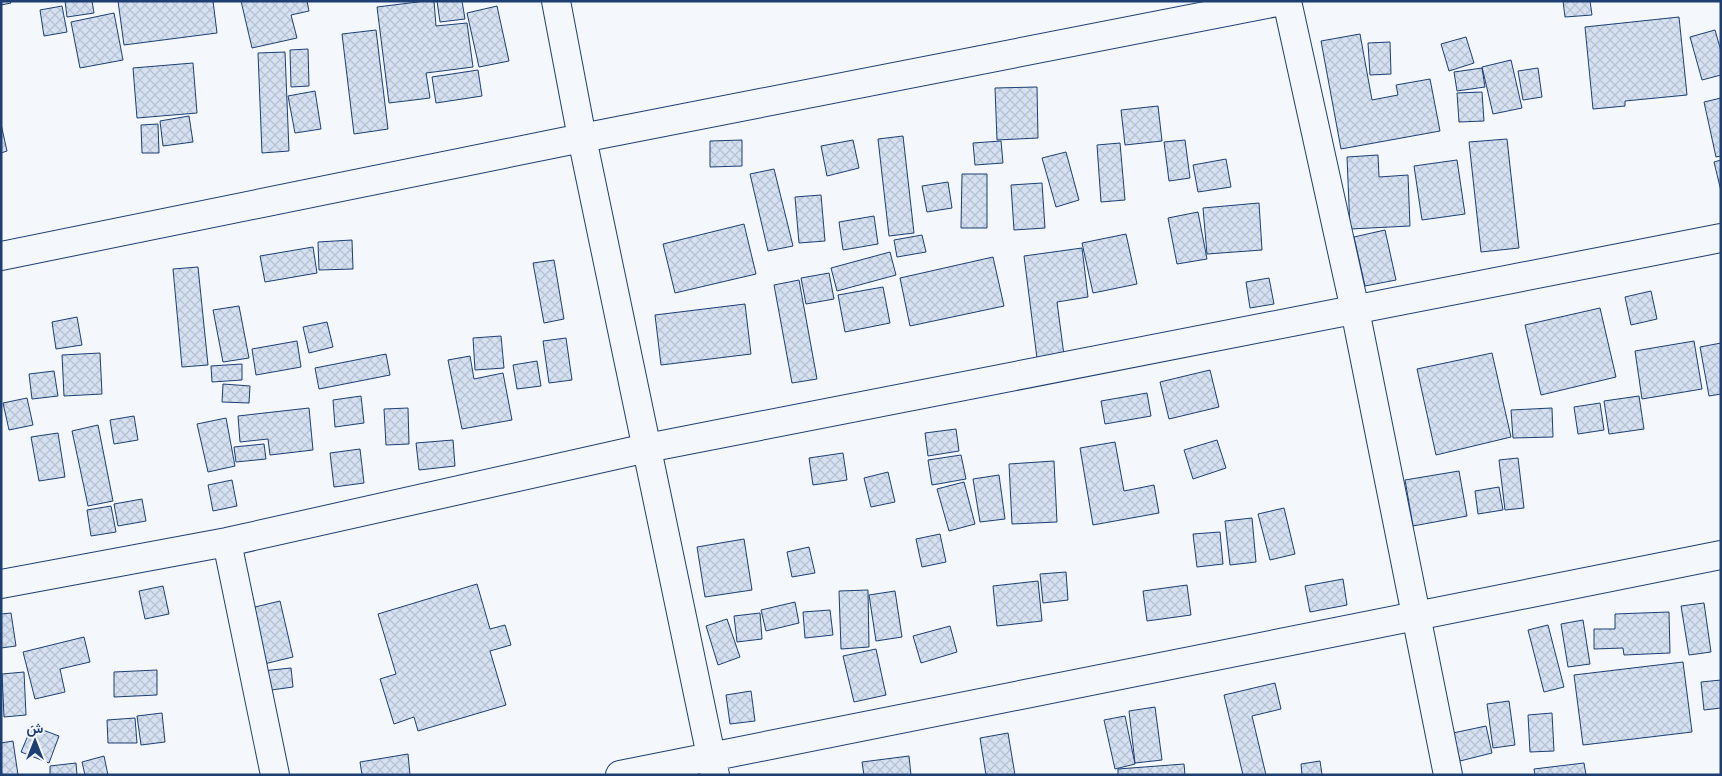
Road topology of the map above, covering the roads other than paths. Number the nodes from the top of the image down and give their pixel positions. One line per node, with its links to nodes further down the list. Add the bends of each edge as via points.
1 (556, 1): 4 (street)
2 (1282, 1): 4 (street)
3 (1287, 1): 7 (street)
4 (582, 138): 6 (street); 8 (street)
5 (1721, 238): 7 (street)
6 (1, 256)
7 (1355, 310): 8 (street); 12 (street)
8 (647, 448): 9 (street); 13 (street)
9 (227, 542): 11 (street); 14 (street)
10 (1721, 555): 12 (street)
11 (1, 584)
12 (1417, 616): 13 (street); 16 (street)
13 (713, 765): 15 (street)
14 (275, 775)
15 (620, 775)
16 (1448, 775)

